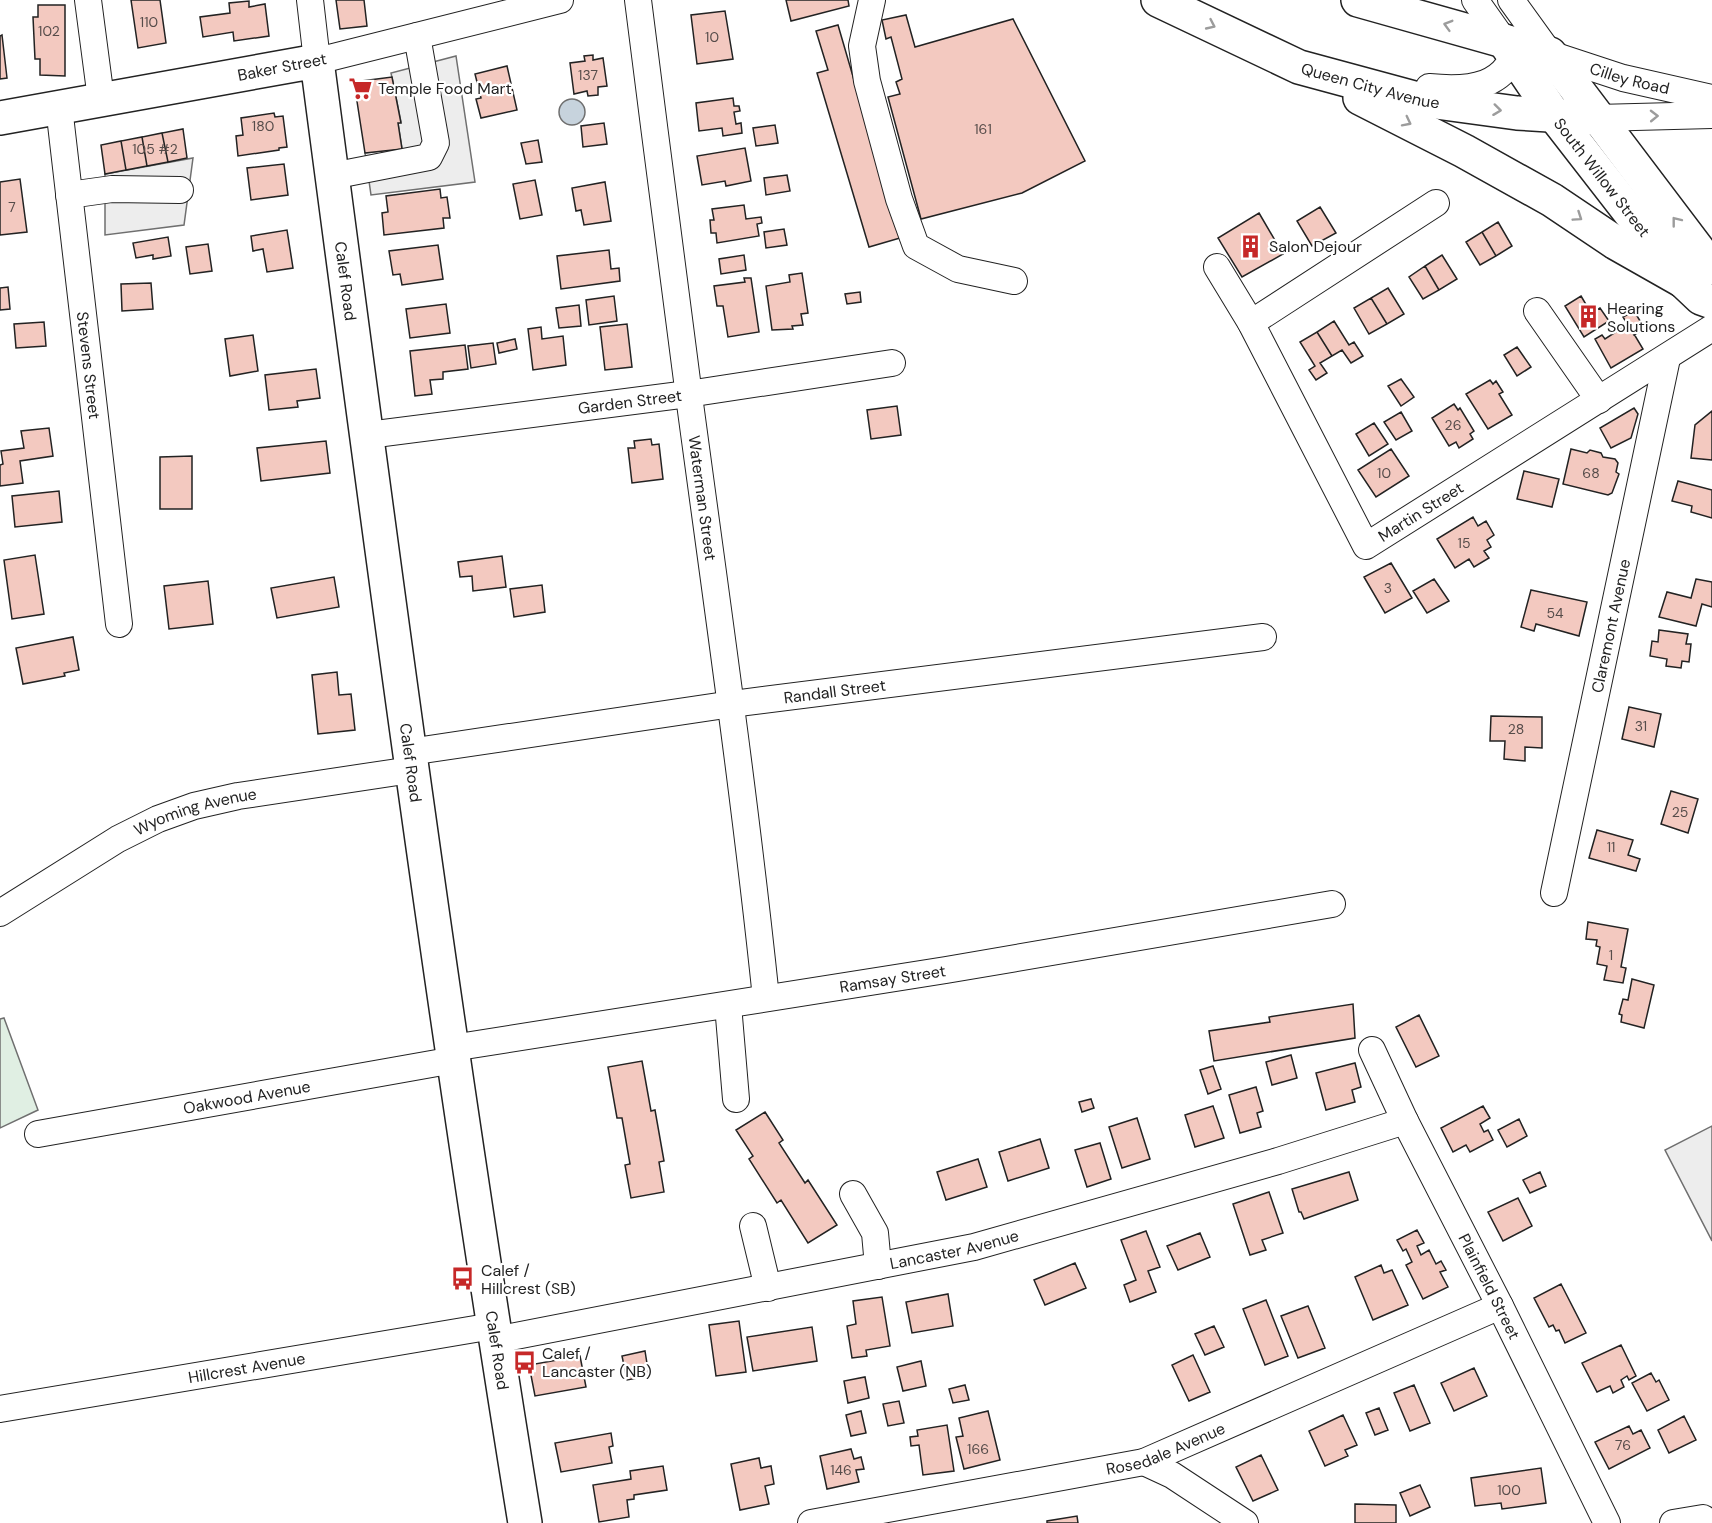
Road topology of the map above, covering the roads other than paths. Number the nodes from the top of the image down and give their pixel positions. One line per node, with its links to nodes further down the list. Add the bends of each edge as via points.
1 (88, 0): 16 (street)
2 (310, 0): 12 (street, Calef Road)
3 (560, 0): 10 (street, Baker Street)
4 (638, 0): 35 (street, Waterman Street)
5 (872, 0): 28 (street, via 862,46 867,81 916,246 958,269)
6 (1158, 0): 13 (main road, Queen City Avenue, one-way to 13)
7 (1358, 0): 9 (main road, one-way to 7)
8 (1475, 0): 9 (street)
9 (1514, 32): 11 (main road); 14 (street, via 1509,64 1475,88 1438,88); 18 (main road, South Willow Street)
10 (417, 36): 12 (street, Baker Street); 22 (street, via 436,143 429,157)
11 (1550, 54): 15 (street, Cilley Road, via 1623,78); 21 (main road, South Willow Street)
12 (317, 62): 16 (main road, Baker Street); 22 (main road, Calef Road)
13 (1299, 67): 14 (main road, Queen City Avenue); 27 (main road, one-way to 27, via 1503,172 1616,243)
14 (1334, 76): 18 (main road, Queen City Avenue, one-way to 18, via 1421,100)
15 (1712, 98)
16 (101, 99): 17 (main road, Baker Street)
17 (59, 107): 20 (main road, Baker Street); 24 (street, Stevens Street)
18 (1554, 115): 21 (main road, Queen City Avenue); 27 (main road, South Willow Street)
19 (1712, 115): 21 (street, Cilley Road, one-way to 19)
20 (0, 118)
21 (1597, 118): 27 (main road, South Willow Street, one-way to 21)
22 (332, 176): 37 (main road, Calef Road)
23 (180, 189): 24 (street, via 112,189)
24 (69, 195): 38 (street, Stevens Street)
25 (1436, 203): 31 (street)
26 (1217, 267): 31 (street, Martin Street)
27 (1698, 274): 29 (main road, South Willow Street, via 1701,298)
28 (1014, 281)
29 (1712, 303)
30 (1537, 311): 36 (street)
31 (1251, 322): 36 (street, Martin Street, via 1366,546)
32 (1712, 328): 33 (street, Martin Street)
33 (1666, 358): 36 (street, Martin Street); 42 (street, Claremont Avenue)
34 (892, 363): 35 (street, Garden Street)
35 (688, 394): 37 (street, Garden Street); 40 (street, Waterman Street)
36 (1599, 400)
37 (368, 435): 41 (main road, Calef Road)
38 (119, 624)
39 (1263, 637): 40 (street, Randall Street)
40 (732, 704): 41 (street, Randall Street); 45 (street, Waterman Street)
41 (410, 761): 44 (street, Wyoming Avenue, via 238,795 158,819 118,839); 48 (main road, Calef Road)
42 (1554, 893)
43 (1332, 904): 45 (street, Ramsay Street)
44 (0, 913)
45 (766, 998): 46 (street, Ramsay Street)
46 (728, 1005): 48 (street, Ramsay Street); 49 (street)
47 (1372, 1050): 50 (street, Plainfield Street)
48 (453, 1054): 51 (street, Oakwood Avenue); 57 (main road, Calef Road)
49 (736, 1099)
50 (1405, 1121): 54 (street, Lancaster Avenue, via 1028,1232); 56 (street, Plainfield Street)
51 (38, 1134)
52 (853, 1194): 54 (street, via 875,1233)
53 (753, 1226): 55 (street)
54 (879, 1266): 55 (street, Lancaster Avenue)
55 (768, 1288): 57 (street, Lancaster Avenue)
56 (1500, 1306): 59 (street, Rosedale Avenue); 64 (street, Plainfield Street)
57 (494, 1333): 58 (street, Hillcrest Avenue); 61 (main road, Calef Road)
58 (0, 1409)
59 (1144, 1462): 62 (street, Rosedale Avenue); 63 (street, via 1172,1474)
60 (1703, 1518): 65 (street)
61 (525, 1523)
62 (811, 1523)
63 (1245, 1523)
64 (1607, 1523)
65 (1672, 1523)

